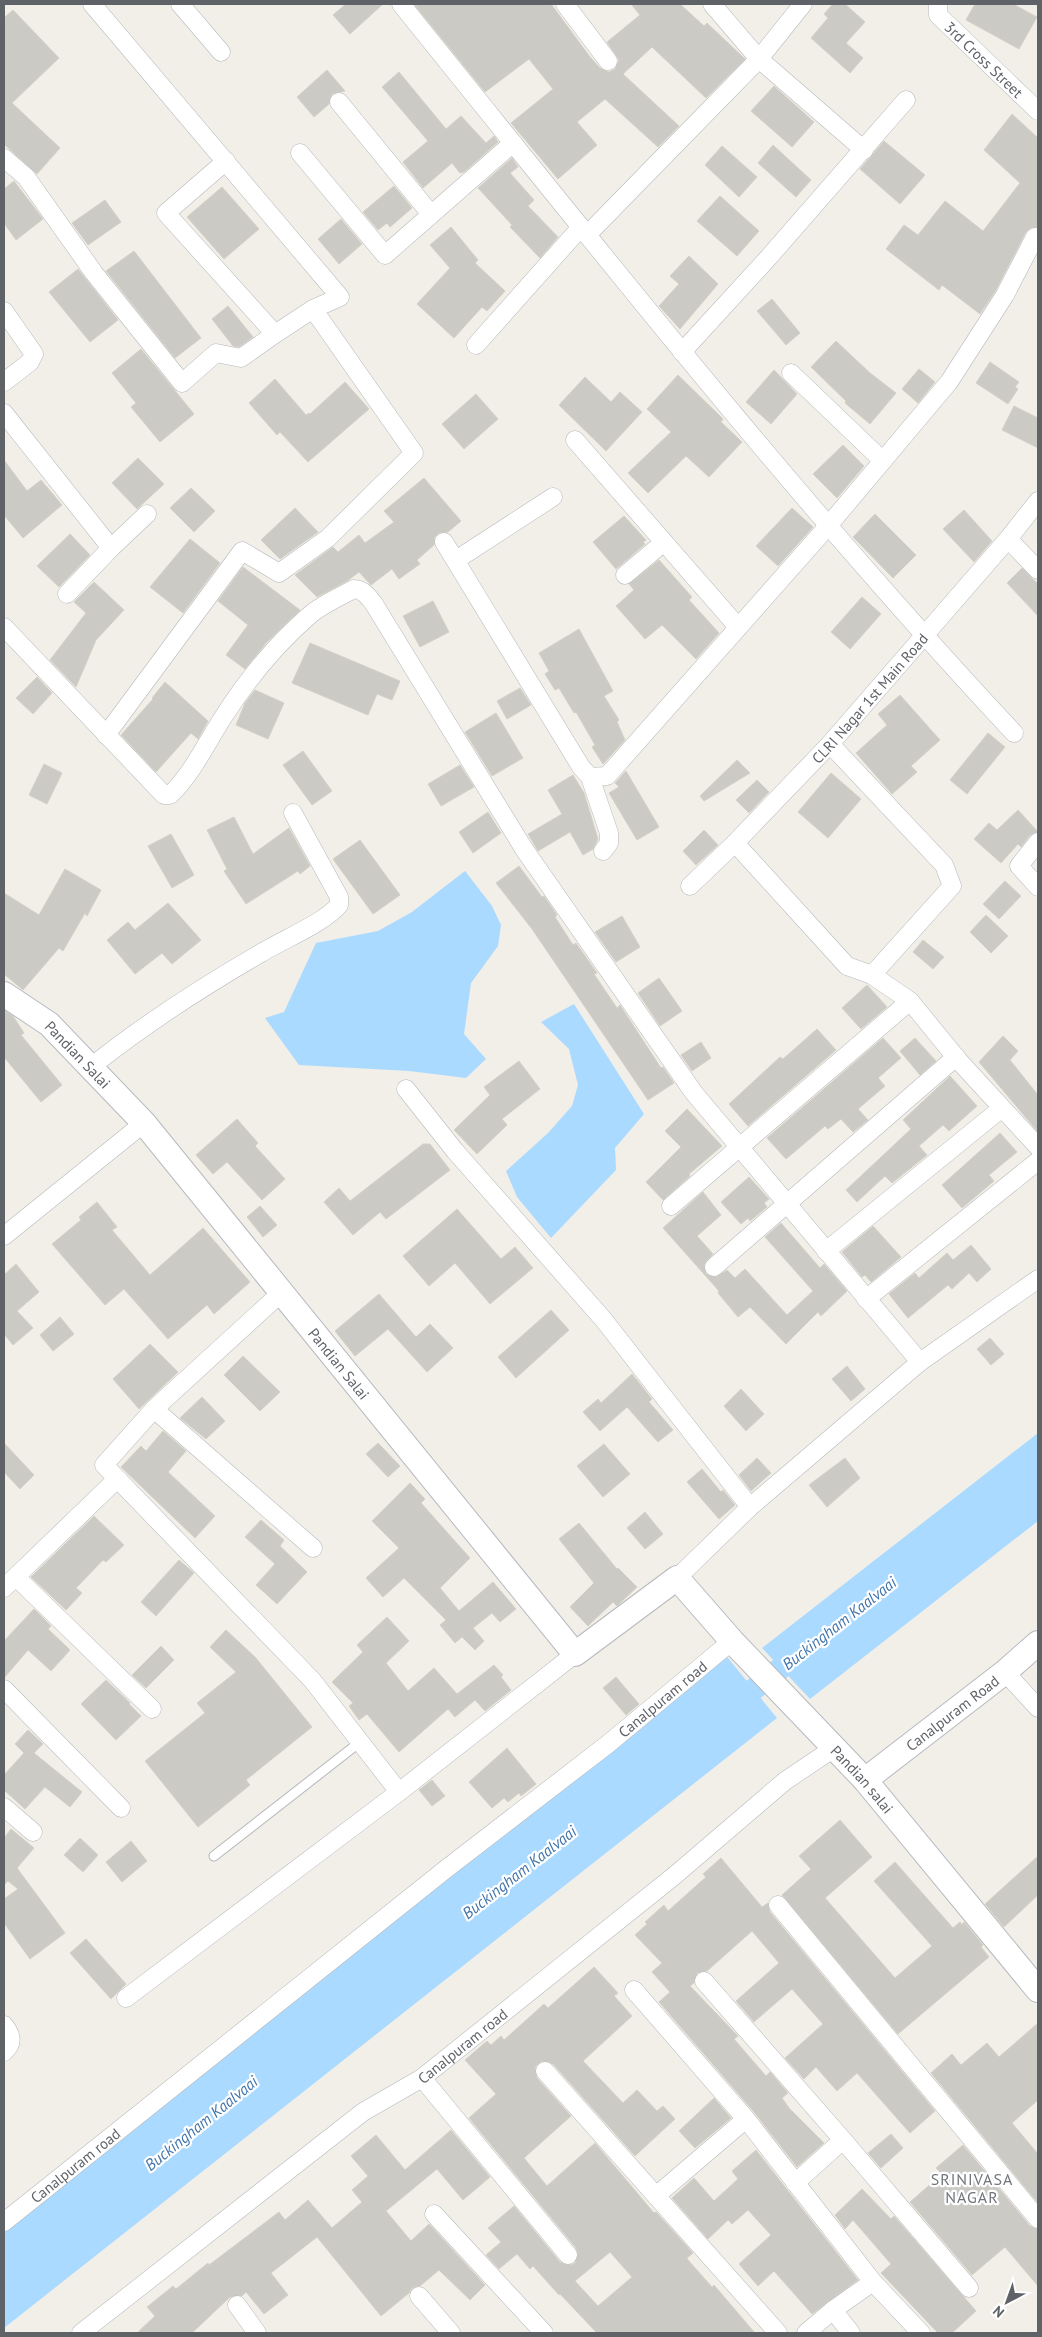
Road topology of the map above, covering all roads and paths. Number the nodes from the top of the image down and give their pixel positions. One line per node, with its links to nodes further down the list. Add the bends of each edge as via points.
1 (92, 4): 18 (street)
2 (180, 4): 8 (street)
3 (400, 4): 14 (street)
4 (566, 4): 10 (street)
5 (712, 4): 9 (street)
6 (803, 4): 9 (street)
7 (938, 4): 13 (street, 3rd Cross Street, via 938,15)
8 (221, 52)
9 (759, 59): 15 (street); 20 (street)
10 (608, 61)
11 (906, 100): 15 (street)
12 (339, 102): 19 (street)
13 (1038, 111)
14 (513, 142): 19 (street); 20 (street)
15 (864, 150): 26 (street)
16 (300, 153): 19 (street, via 385,255)
17 (4, 158): 24 (street, via 26,177 94,273 182,383 216,353 241,358)
18 (226, 161): 22 (street, via 340,297); 24 (street, via 166,213)
19 (430, 213)
20 (584, 231): 25 (street); 26 (street)
21 (1035, 238): 31 (street, via 1005,295 949,382)
22 (313, 309): 24 (street); 48 (street, via 414,453 328,538 279,573 242,550)
23 (4, 312): 28 (street, via 34,354 30,362)
24 (275, 334)
25 (476, 345)
26 (682, 352): 35 (street)
27 (791, 373): 31 (street)
28 (4, 382)
29 (4, 413): 39 (street)
30 (575, 440): 38 (street)
31 (883, 461): 35 (street)
32 (553, 497): 40 (street)
33 (1038, 501): 36 (street, CLRI Nagar 1st Main Road)
34 (147, 514): 39 (street)
35 (828, 526): 44 (street); 46 (street)
36 (1008, 539): 41 (street); 46 (street, CLRI Nagar 1st Main Road)
37 (444, 542): 40 (street)
38 (664, 542): 42 (street); 44 (street)
39 (111, 548): 43 (street)
40 (456, 560): 50 (street)
41 (1038, 570)
42 (625, 575)
43 (67, 594)
44 (738, 627): 50 (street, via 607,776)
45 (4, 628): 48 (street)
46 (923, 636): 47 (street); 49 (street, CLRI Nagar 1st Main Road)
47 (1014, 733)
48 (106, 734): 65 (street, via 164,795 170,795 184,781 226,711 264,661 322,606 354,589 364,592 524,848 694,1093)
49 (830, 744): 52 (street, CLRI Nagar 1st Main Road); 57 (street, via 944,865 952,886)
50 (590, 777): 54 (street, via 609,833 609,843)
51 (293, 813): 61 (street, via 339,897 339,905 139,1029)
52 (735, 842): 55 (street, CLRI Nagar 1st Main Road); 57 (street, via 847,966)
53 (1038, 842): 56 (street, via 1019,866)
54 (603, 851)
55 (690, 886)
56 (1038, 887)
57 (872, 975): 59 (street)
58 (4, 994): 61 (street, Pandian Salai, via 49,1024)
59 (910, 1001): 60 (street); 65 (street)
60 (956, 1057): 63 (street); 68 (street)
61 (92, 1066): 64 (street, Pandian Salai)
62 (406, 1089): 79 (street, via 455,1151 603,1319)
63 (1002, 1108): 66 (street); 71 (street)
64 (144, 1123): 70 (street); 74 (street, Pandian Salai)
65 (740, 1147): 68 (street); 69 (street)
66 (1038, 1147)
67 (1038, 1161): 75 (street)
68 (787, 1204): 71 (street); 72 (street)
69 (671, 1206)
70 (4, 1236)
71 (826, 1251): 75 (street)
72 (714, 1267)
73 (1038, 1279): 76 (street)
74 (282, 1292): 77 (street); 85 (street, Pandian Salai)
75 (866, 1299): 76 (street)
76 (920, 1362): 79 (street)
77 (154, 1409): 78 (street, via 104,1465); 80 (street)
78 (117, 1479): 82 (street); 90 (street, via 312,1680)
79 (750, 1507): 81 (street)
80 (313, 1548)
81 (677, 1578): 83 (street, Pandian salai); 85 (street)
82 (10, 1582): 89 (street)
83 (732, 1641): 91 (street, Pandian salai); 113 (street, Canalpuram road, via 608,1744 446,1869)
84 (1038, 1643): 86 (street, Canalpuram Road)
85 (575, 1654): 93 (street)
86 (1005, 1672): 88 (street); 92 (street, Canalpuram Road)
87 (4, 1689): 95 (street)
88 (1038, 1708)
89 (152, 1709)
90 (360, 1742): 93 (street); 97 (lane)
91 (834, 1748): 92 (street, Pandian salai); 106 (street, Canalpuram road, via 785,1781 674,1876)
92 (865, 1780): 101 (street, Pandian salai)
93 (399, 1792): 102 (street)
94 (4, 1807): 96 (street)
95 (121, 1808)
96 (33, 1832)
97 (214, 1856)
98 (778, 1905): 112 (street)
99 (704, 1981): 108 (street)
100 (634, 1990): 107 (street)
101 (1038, 1990)
102 (126, 1998)
103 (4, 2025): 104 (street, via 12,2037)
104 (4, 2052)
105 (545, 2071): 110 (street)
106 (422, 2078): 114 (street); 120 (street, Canalpuram road, via 363,2112)
107 (746, 2119): 109 (street); 110 (street)
108 (843, 2140): 109 (street); 116 (street)
109 (795, 2183): 115 (street)
110 (656, 2195): 124 (street)
111 (434, 2214): 123 (street)
112 (1038, 2219)
113 (4, 2222)
114 (568, 2255)
115 (873, 2282): 119 (street); 127 (street)
116 (969, 2288)
117 (419, 2296): 122 (street)
118 (237, 2305): 121 (street)
119 (833, 2310): 125 (street); 126 (street)
120 (81, 2333)
121 (257, 2333)
122 (451, 2333)
123 (544, 2333)
124 (778, 2333)
125 (806, 2333)
126 (851, 2333)
127 (921, 2333)

